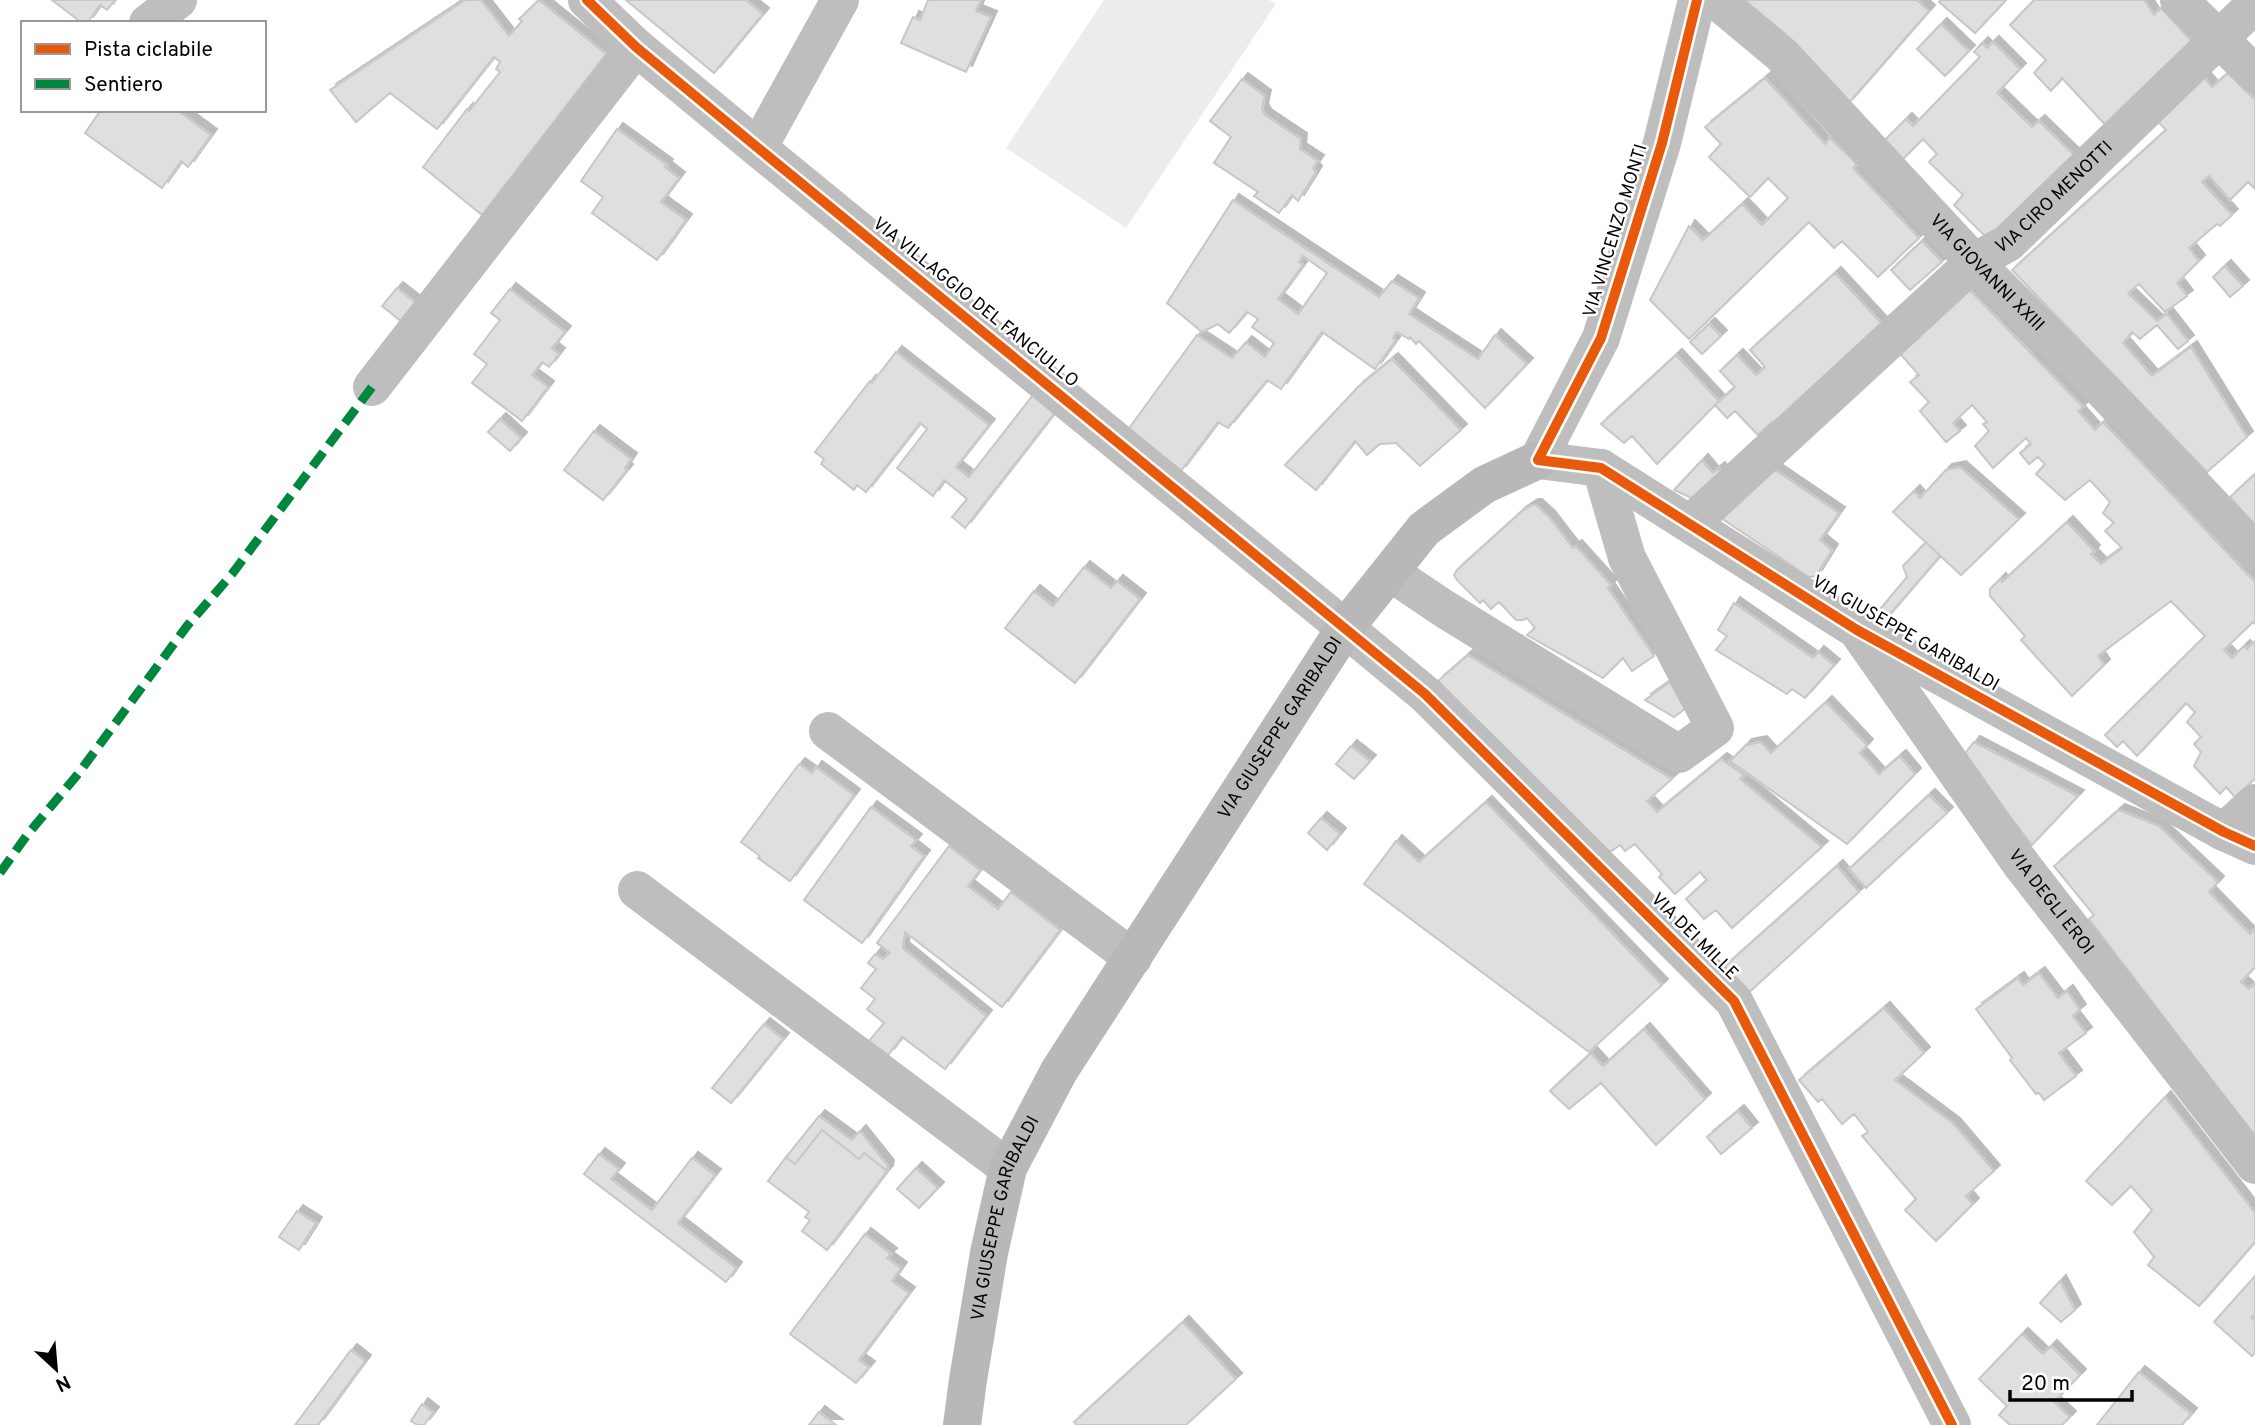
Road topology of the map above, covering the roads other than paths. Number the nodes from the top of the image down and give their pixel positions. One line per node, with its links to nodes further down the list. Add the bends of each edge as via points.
1 (178, 0): 8 (street)
2 (587, 0): 10 (street, VIA VILLAGGIO DEL FANCIULLO)
3 (840, 0): 12 (street)
4 (1697, 0): 15 (street, VIA VINCENZO MONTI, via 1662,143 1601,338)
5 (1716, 0): 13 (street, VIA GIOVANNI XXIII, via 1782,55)
6 (2179, 0): 9 (street)
7 (2255, 4): 9 (street, VIA CIRO MENOTTI)
8 (151, 21)
9 (2218, 38): 11 (street); 13 (street, VIA CIRO MENOTTI, via 2008,243)
10 (636, 47): 12 (street, VIA VILLAGGIO DEL FANCIULLO); 14 (street)
11 (2255, 74)
12 (758, 148): 20 (street, VIA VILLAGGIO DEL FANCIULLO)
13 (1974, 262): 17 (street, VIA CIRO MENOTTI); 18 (street, VIA GIOVANNI XXIII)
14 (372, 387)
15 (1538, 460): 16 (street, VIA GIUSEPPE GARIBALDI); 19 (main road, VIA GIUSEPPE GARIBALDI, via 1484,485 1424,529)
16 (1601, 468): 17 (street, VIA GIUSEPPE GARIBALDI); 19 (street, via 1627,558 1715,728 1679,754)
17 (1690, 524): 21 (street, VIA GIUSEPPE GARIBALDI)
18 (2255, 551)
19 (1391, 573): 20 (main road, VIA GIUSEPPE GARIBALDI)
20 (1345, 628): 27 (main road, VIA GIUSEPPE GARIBALDI); 31 (street, VIA DEI MILLE, via 1425,694 1734,1001)
21 (1857, 630): 24 (street, VIA GIUSEPPE GARIBALDI); 28 (street, VIA DEGLI EROI, via 2021,864)
22 (828, 731): 27 (street)
23 (2255, 803): 24 (street)
24 (2240, 839): 25 (street, VIA GIUSEPPE GARIBALDI)
25 (2255, 863)
26 (637, 890): 29 (street)
27 (1133, 958): 29 (main road, VIA GIUSEPPE GARIBALDI, via 1059,1071)
28 (2255, 1165)
29 (1007, 1168): 30 (main road, VIA GIUSEPPE GARIBALDI)
30 (962, 1425)
31 (1952, 1425)

